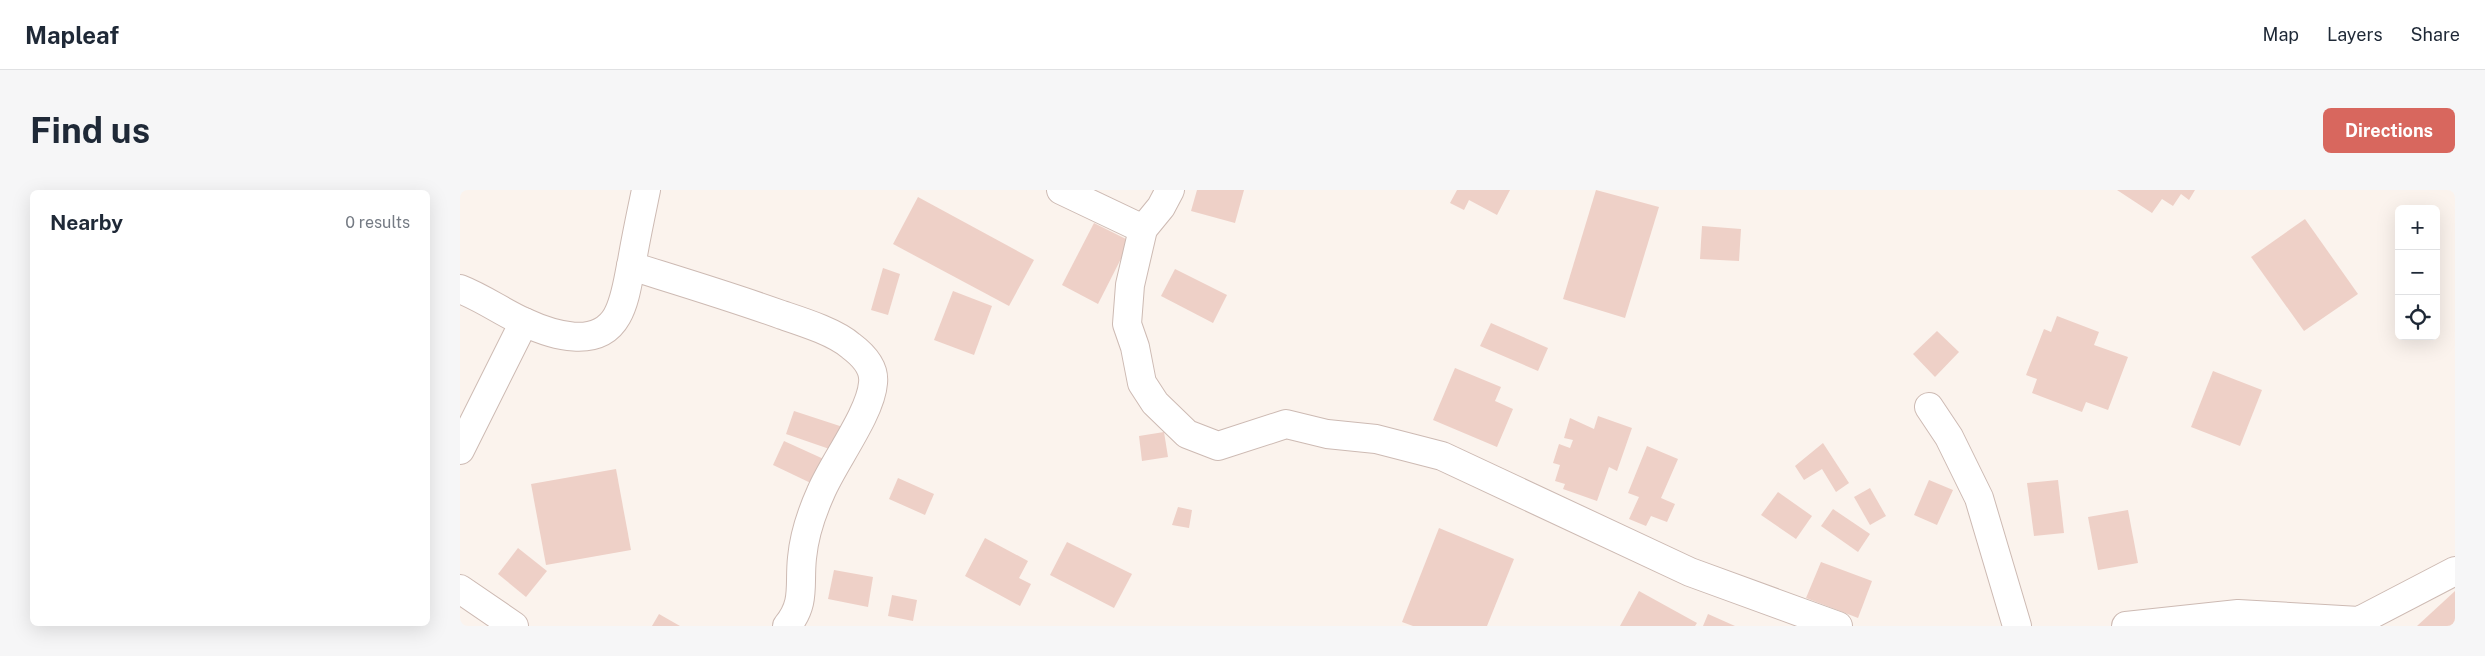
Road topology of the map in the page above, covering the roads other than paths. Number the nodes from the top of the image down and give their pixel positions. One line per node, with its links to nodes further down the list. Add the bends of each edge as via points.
1 (646, 190): 5 (street)
2 (1061, 190): 4 (street)
3 (1170, 190): 4 (street, via 1161,208)
4 (1143, 229): 15 (street, via 1130,285 1127,324 1142,382 1155,403 1187,434 1218,446 1286,424 1327,434 1376,439 1442,456 1690,572)
5 (631, 266): 7 (street, via 616,317 602,331 584,338 556,334); 14 (street, via 731,296 807,324 850,344 869,362 874,383 865,409 821,492 802,558 802,591 796,614)
6 (460, 289): 7 (street)
7 (524, 322): 9 (street)
8 (1929, 407): 16 (street, via 1949,437 1979,498)
9 (460, 450)
10 (2455, 571): 12 (street)
11 (460, 589): 13 (street)
12 (2356, 623): 17 (street, via 2238,614)
13 (514, 626)
14 (787, 626)
15 (1838, 626)
16 (2017, 626)
17 (2126, 626)

